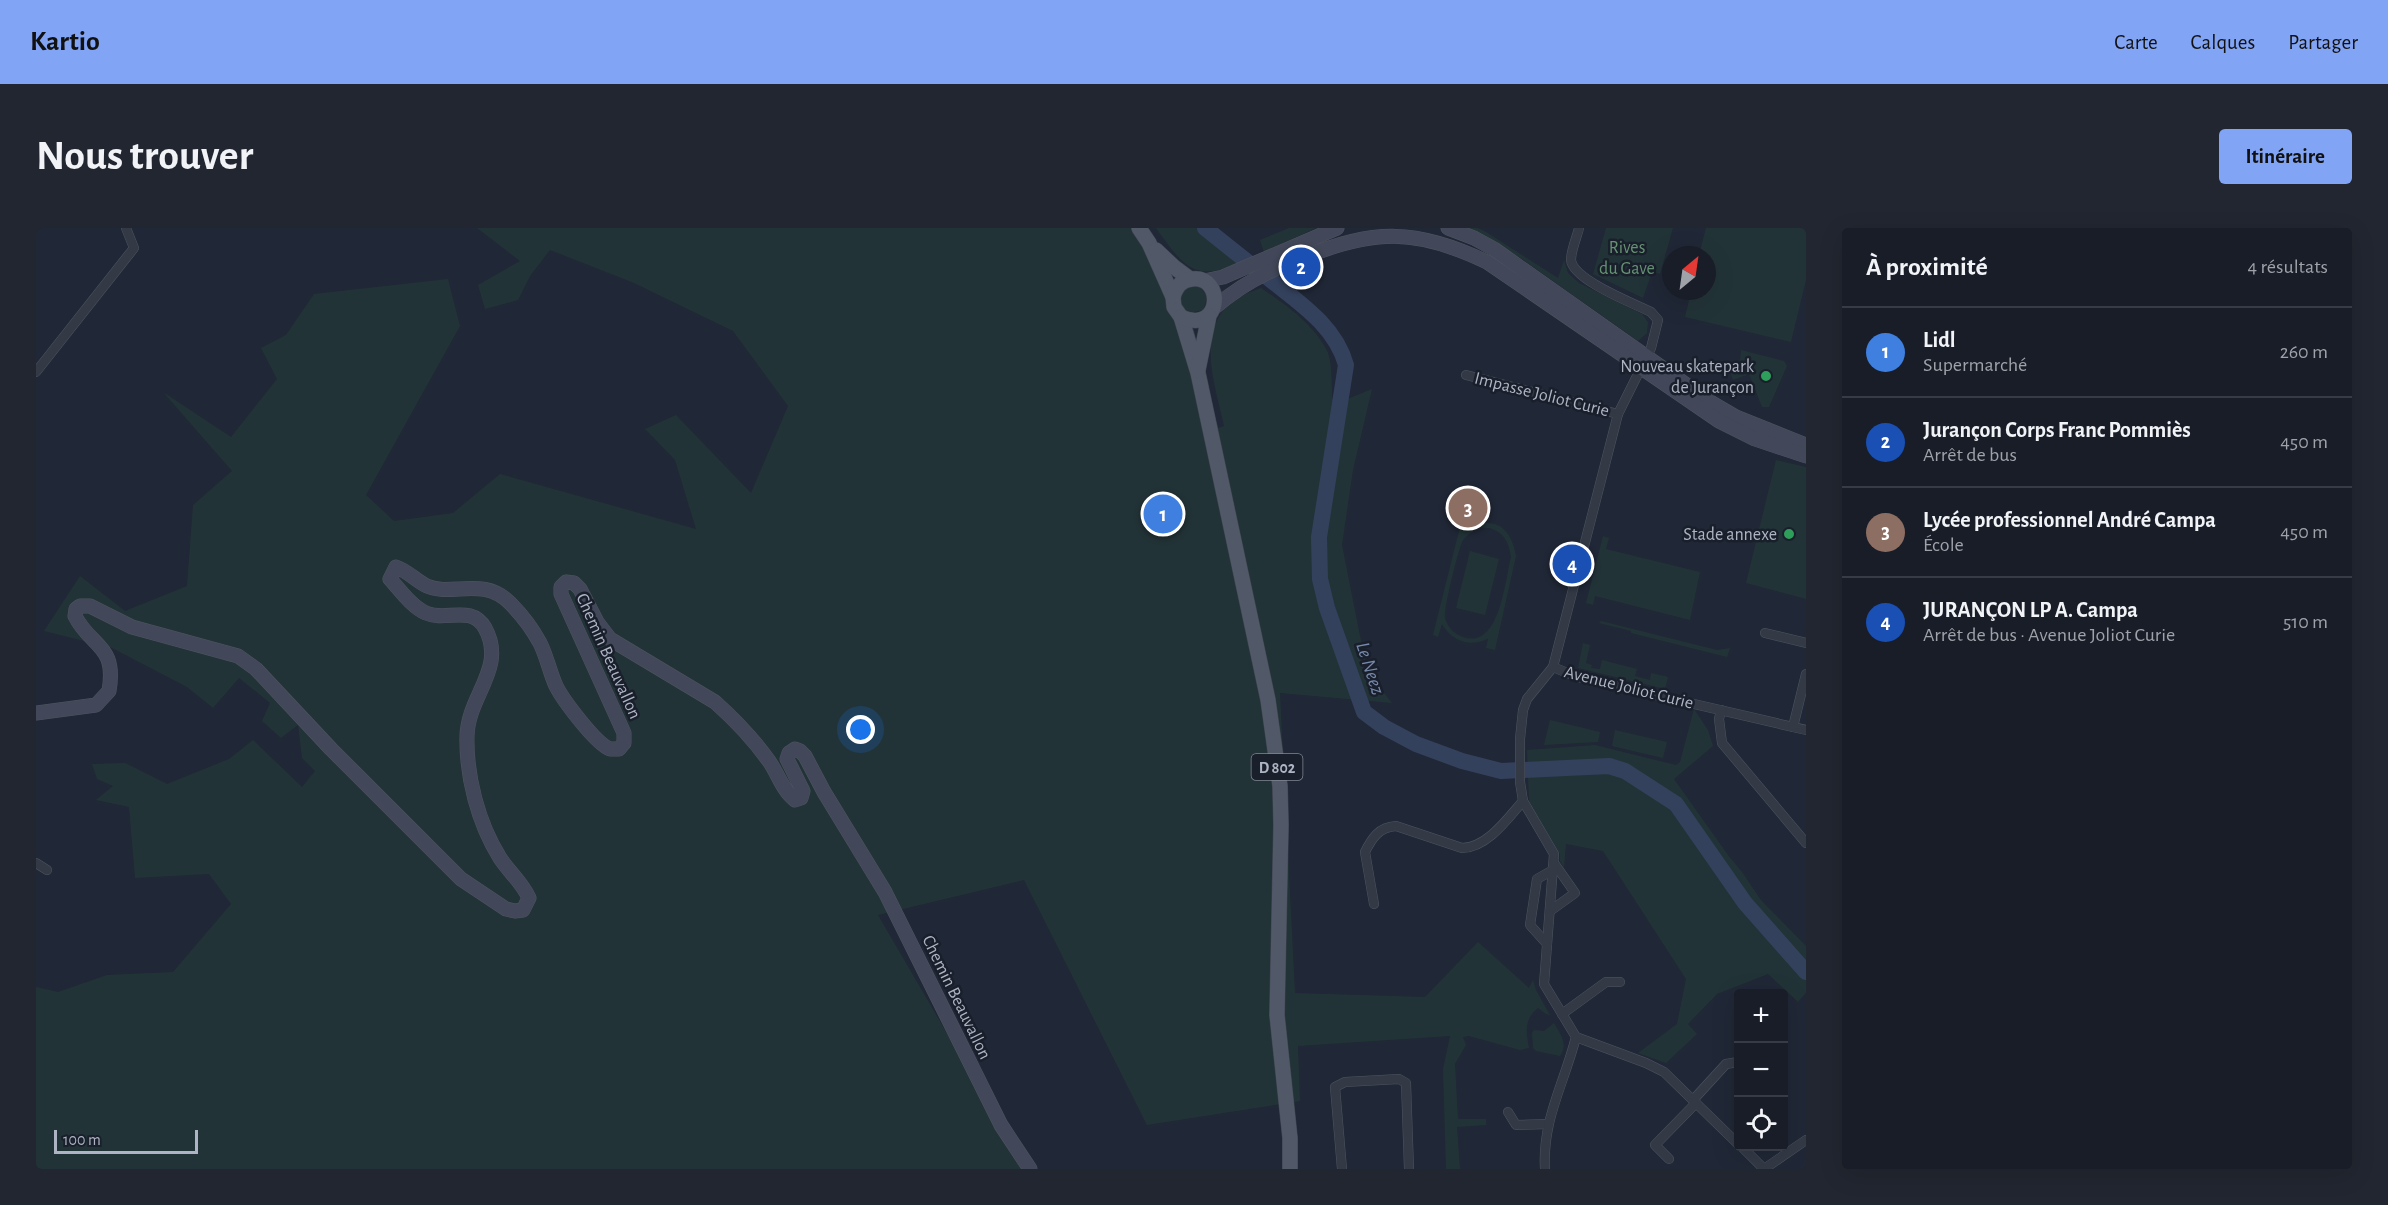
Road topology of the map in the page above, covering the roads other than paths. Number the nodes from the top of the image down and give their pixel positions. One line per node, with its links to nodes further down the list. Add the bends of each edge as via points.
1 (126, 228): 13 (street, via 134,248)
2 (1139, 228): 6 (main road)
3 (1337, 228): 7 (street)
4 (1448, 228): 12 (street, via 1494,249)
5 (1579, 228): 12 (street, Avenue Joliot Curie, via 1571,259 1575,270 1651,312 1658,320)
6 (1149, 243): 8 (main road, via 1174,267); 9 (main road)
7 (1269, 264): 8 (street); 10 (street); 12 (street, via 1363,237 1399,235 1436,240 1487,262)
8 (1197, 280): 9 (main road, via 1182,282); 10 (main road, via 1212,288 1215,298)
9 (1173, 297): 11 (main road)
10 (1211, 312): 11 (main road, via 1200,321); 14 (main road, D 802)
11 (1181, 317): 14 (main road, D 802)
12 (1644, 363): 16 (street, Avenue Joliot Curie); 17 (street, via 1736,417); 18 (street, via 1719,422)
13 (36, 372)
14 (1198, 373): 47 (main road, D 802, via 1268,700 1280,786 1277,1015)
15 (1466, 375): 16 (street, Impasse Joliot Curie)
16 (1618, 414): 21 (street, Avenue Joliot Curie)
17 (1806, 445)
18 (1806, 456)
19 (1765, 633): 20 (street)
20 (1806, 643)
21 (1553, 667): 23 (street, Avenue Joliot Curie, via 1577,677); 27 (street, via 1527,699 1523,710)
22 (1806, 674): 25 (street)
23 (1721, 710): 25 (street, Avenue Joliot Curie); 28 (street, via 1722,742)
24 (36, 713): 46 (street, Chemin Beauvallon, via 96,705 109,691 109,660 104,648 78,622 75,616 80,606 90,606 132,627 238,656 256,669 461,879 506,909 523,910 529,898 487,833 476,805 470,771 466,734 493,661 493,647 478,619 465,614 427,613 390,579 396,567 427,586 474,587 510,602 541,645 556,687 575,715 604,745 619,749 624,733 561,594 566,582 574,583 610,639 730,715 769,761 795,800 801,798 803,791 787,759 795,749 805,756 885,892 1001,1125)
25 (1792, 727): 26 (street, Avenue Joliot Curie)
26 (1806, 730)
27 (1523, 801): 30 (street, via 1554,854); 32 (street, via 1482,843 1470,848 1396,826 1377,833 1365,852)
28 (1806, 843)
29 (36, 862): 31 (street)
30 (1553, 867): 33 (street); 33 (street, via 1575,893); 34 (street, via 1537,879 1530,926)
31 (47, 870)
32 (1374, 904)
33 (1550, 911): 34 (street)
34 (1547, 944): 36 (street, via 1544,984)
35 (1620, 982): 36 (street, via 1605,982)
36 (1562, 1014): 37 (street)
37 (1575, 1037): 39 (street, via 1664,1072); 41 (street)
38 (1734, 1063): 39 (street, via 1726,1064)
39 (1694, 1101): 42 (street); 45 (street, via 1655,1145)
40 (1508, 1112): 41 (street, via 1516,1125)
41 (1548, 1124): 50 (street)
42 (1734, 1139)
43 (1806, 1140): 51 (street)
44 (1746, 1151): 51 (street)
45 (1669, 1159)
46 (1030, 1169)
47 (1290, 1169)
48 (1342, 1169): 49 (street, via 1335,1087 1345,1082 1399,1079 1406,1083)
49 (1409, 1169)
50 (1545, 1169)
51 (1764, 1169)

